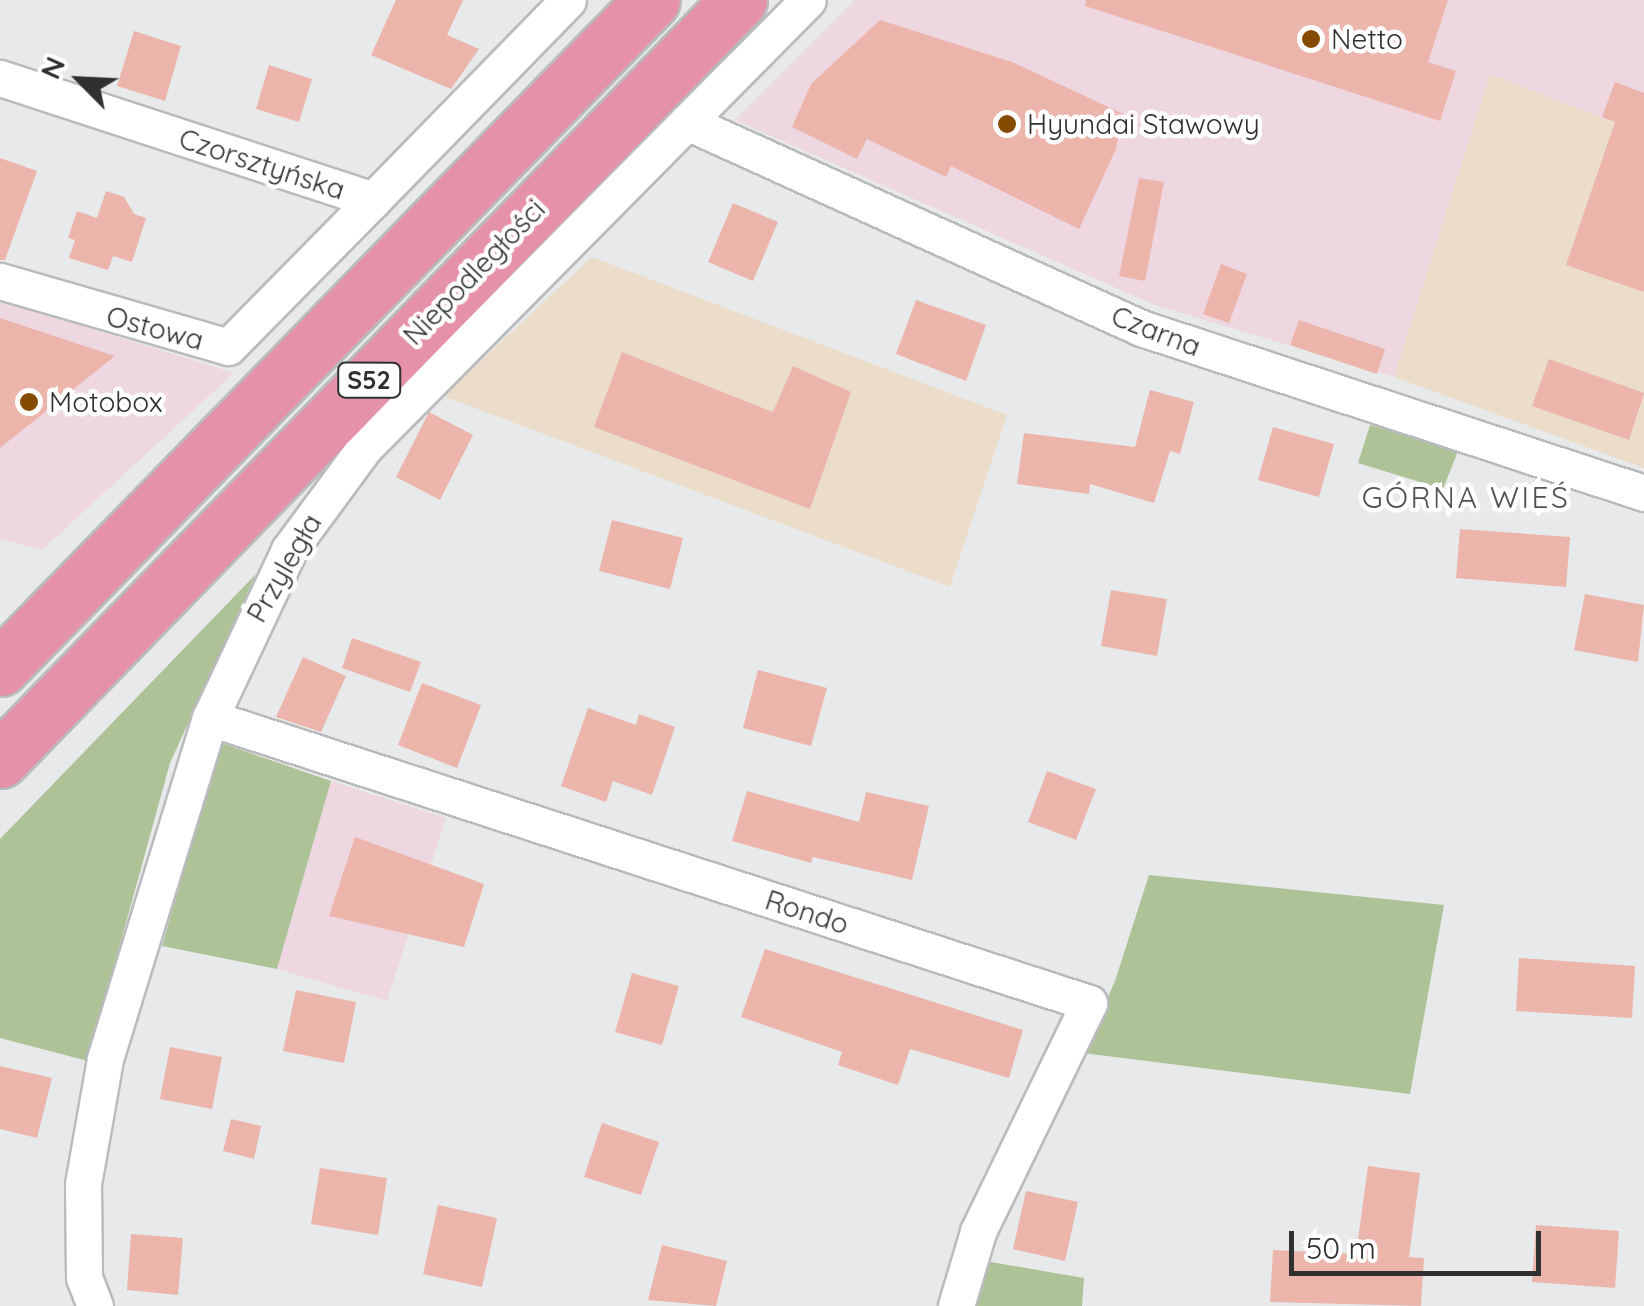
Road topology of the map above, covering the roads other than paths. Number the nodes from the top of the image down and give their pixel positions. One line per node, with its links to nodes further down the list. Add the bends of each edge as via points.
1 (568, 0): 7 (street, Czorsztyńska)
2 (652, 0): 10 (highway, S52)
3 (739, 0): 12 (highway, Niepodległości / S52)
4 (808, 0): 6 (street, Przyległa)
5 (0, 78): 7 (street, Czorsztyńska)
6 (687, 122): 9 (street, Czarna, via 1141,328); 11 (street, Przyległa, via 404,406 330,492 257,609)
7 (373, 200): 8 (street, Ostowa, via 228,348)
8 (0, 281)
9 (1644, 493)
10 (0, 668)
11 (210, 718): 13 (street, Przyległa, via 106,1060 84,1184 84,1278); 14 (street, Rondo, via 1088,1003 978,1232)
12 (0, 760)
13 (96, 1306)
14 (956, 1306)

